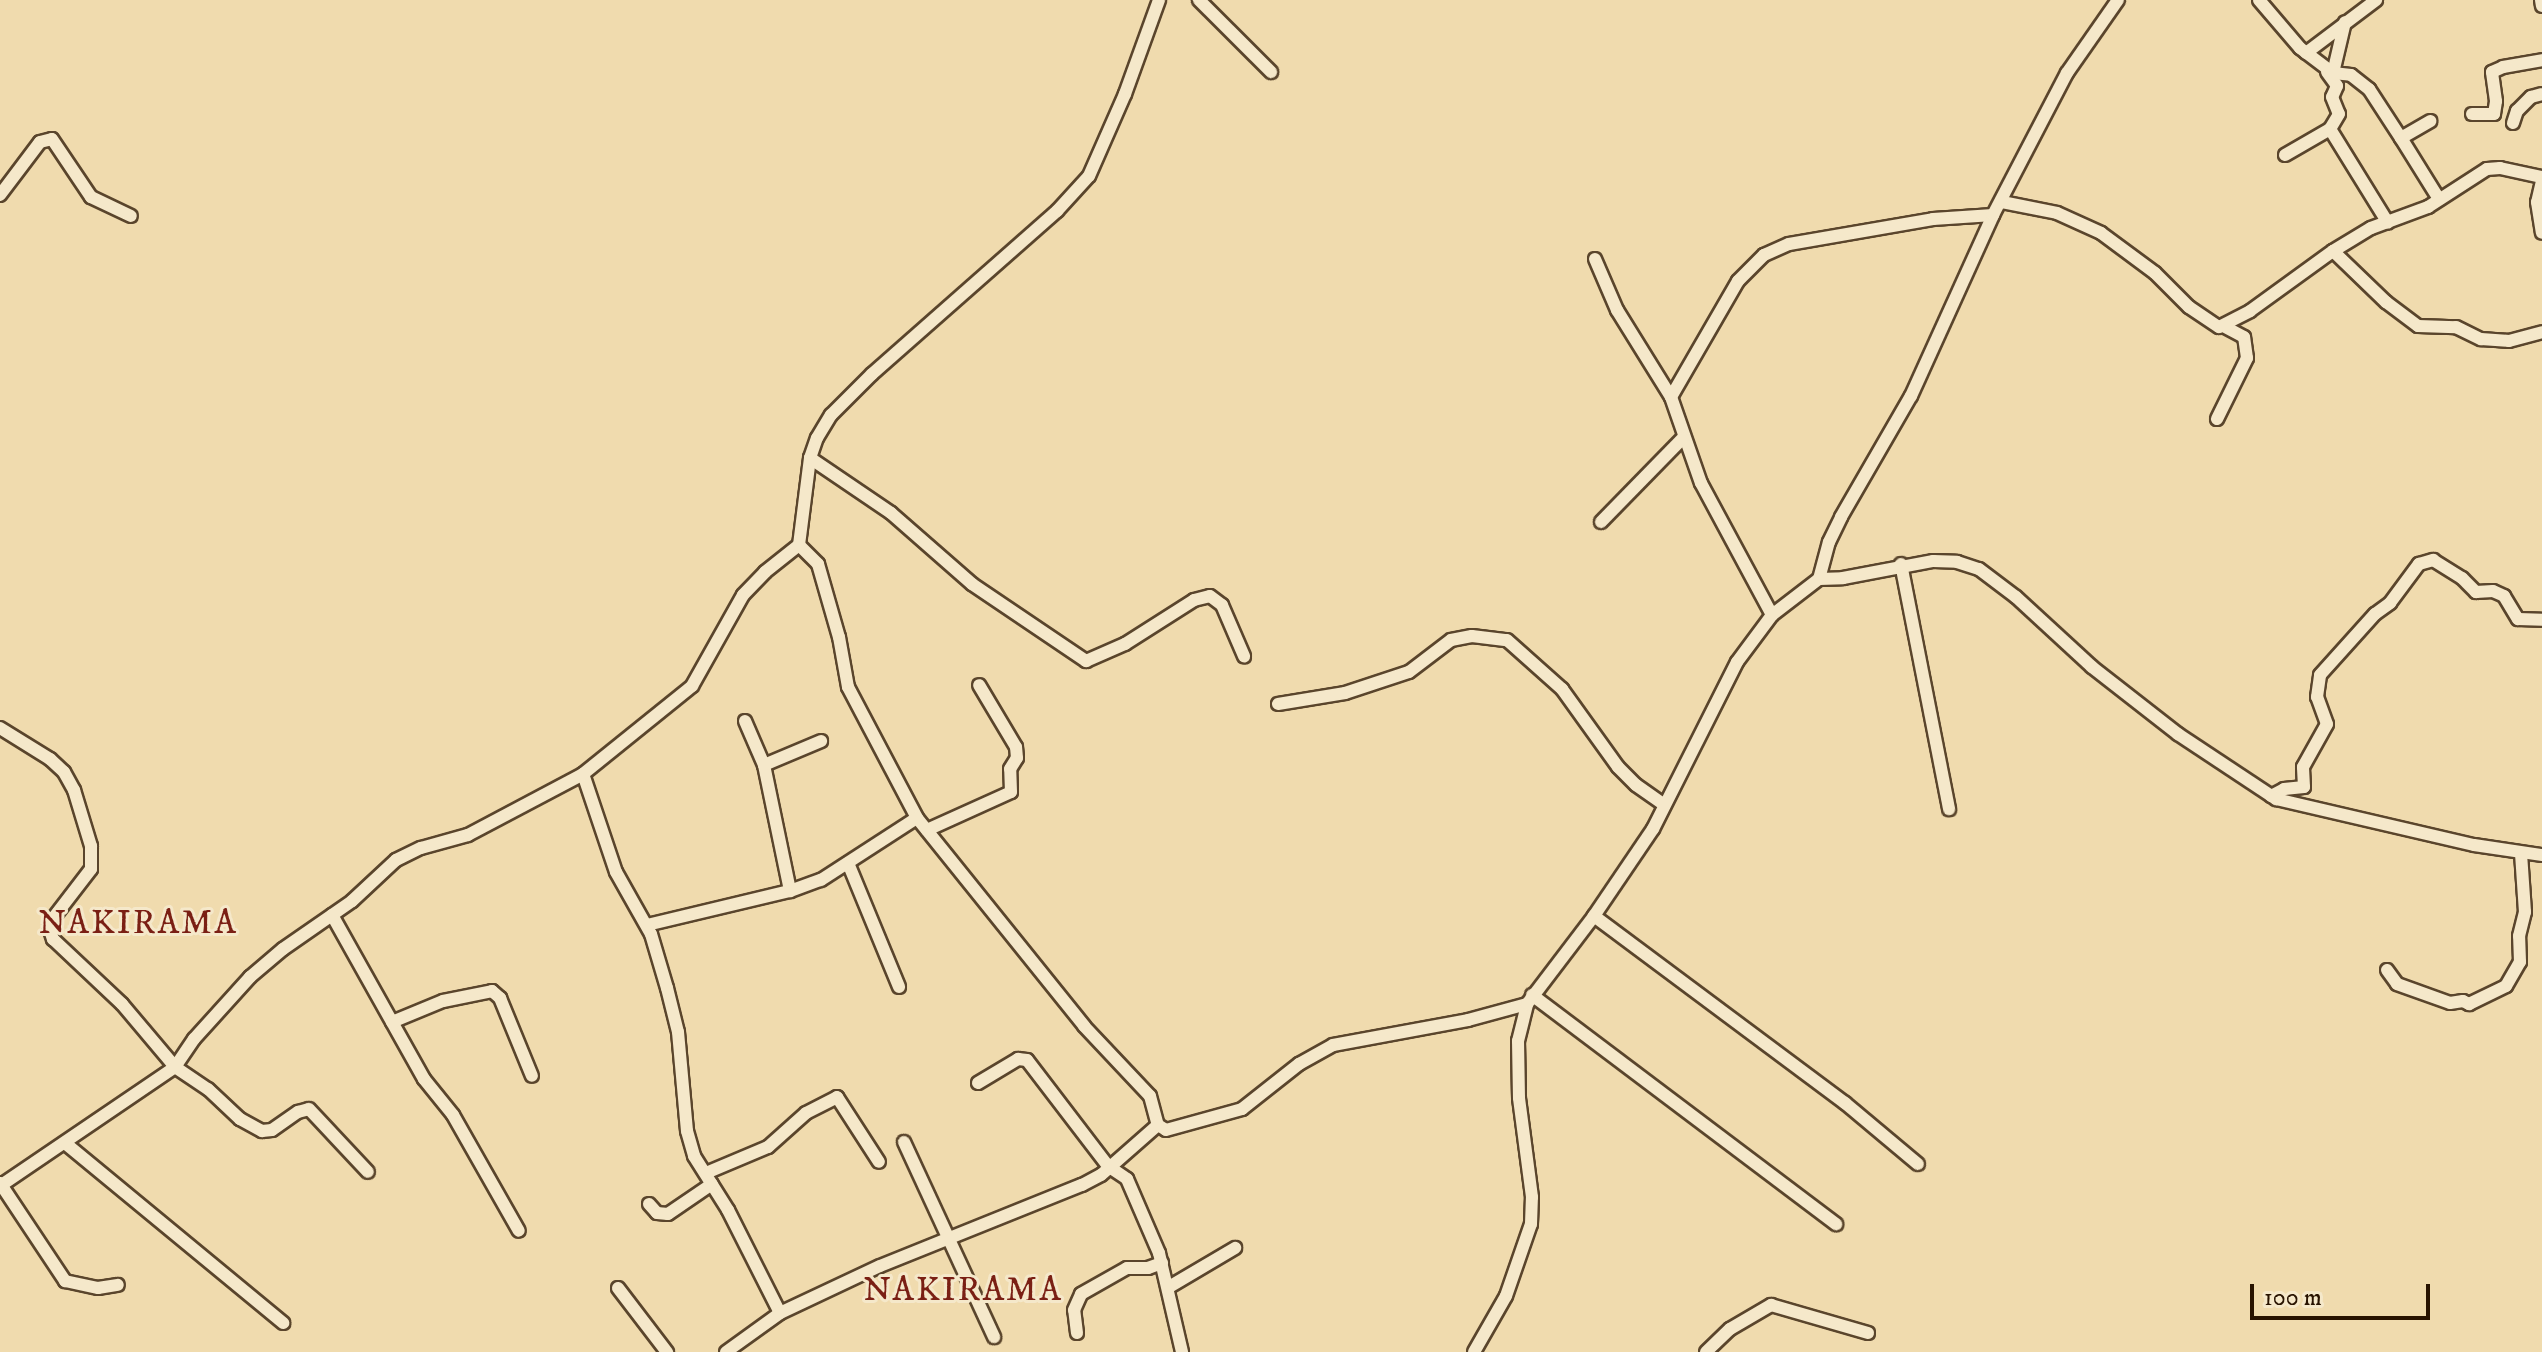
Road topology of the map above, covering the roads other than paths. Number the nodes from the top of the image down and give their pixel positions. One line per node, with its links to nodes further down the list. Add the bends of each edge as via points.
1 (1159, 0): 33 (street, via 1089,176 1057,211 846,399 817,438)
2 (1199, 0): 9 (street)
3 (2118, 0): 21 (street, via 2067,73)
4 (2259, 0): 7 (street)
5 (2376, 0): 6 (street)
6 (2345, 22): 7 (street); 10 (street)
7 (2306, 53): 10 (street)
8 (2542, 60): 12 (street, via 2492,72 2494,114)
9 (1271, 72)
10 (2331, 72): 15 (street, via 2325,73 2337,86 2332,97 2339,114); 16 (street, via 2351,75 2369,89)
11 (2542, 94): 14 (street, via 2531,97)
12 (2472, 114)
13 (2431, 121): 16 (street)
14 (2513, 123)
15 (2330, 129): 17 (street); 24 (street)
16 (2401, 138): 20 (street)
17 (2285, 155)
18 (2542, 179): 20 (street, via 2487,169); 25 (street, via 2537,202)
19 (0, 195): 23 (street, via 40,142 52,139 91,197)
20 (2439, 199): 24 (street)
21 (2002, 202): 22 (street); 28 (street, via 2057,213 2101,233 2155,273 2189,307)
22 (1993, 215): 30 (street, via 1933,219 1789,244 1764,255 1738,281); 37 (street, via 1911,396 1829,542)
23 (131, 216)
24 (2388, 223): 26 (street)
25 (2542, 233)
26 (2333, 251): 28 (street); 29 (street, via 2418,326 2456,327 2481,339 2509,341)
27 (1595, 259): 30 (street, via 1617,310)
28 (2223, 326): 31 (street, via 2244,337 2247,358)
29 (2542, 332)
30 (1671, 397): 32 (street)
31 (2217, 419)
32 (1683, 438): 34 (street); 38 (street, via 1720,521)
33 (810, 458): 35 (street); 40 (street, via 891,513 972,584 1086,661 1203,596 1218,599)
34 (1601, 522)
35 (799, 545): 47 (street, via 743,595 692,686); 53 (street, via 818,564 848,687)
36 (1901, 564): 37 (street); 49 (street, via 1957,562 1979,569 2178,734); 52 (street)
37 (1819, 579): 38 (street)
38 (1772, 615): 50 (street, via 1737,662)
39 (2542, 620): 48 (street, via 2518,619 2504,596 2476,592 2433,560 2419,564 2390,603 2320,675 2317,697 2327,724 2303,767)
40 (1244, 656)
41 (979, 685): 54 (street, via 1016,747 1011,792)
42 (1278, 704): 50 (street, via 1345,693 1409,672 1451,640 1507,640 1562,689 1618,767)
43 (745, 721): 46 (street)
44 (0, 728): 68 (street, via 64,772 91,846 91,869 54,917 49,927 53,939 122,1004)
45 (821, 741): 46 (street)
46 (764, 765): 58 (street)
47 (583, 774): 59 (street, via 468,835 396,860); 61 (street, via 616,872)
48 (2304, 787): 49 (street); 51 (street)
49 (2271, 796): 51 (street)
50 (1665, 805): 60 (street)
51 (2300, 806): 55 (street)
52 (1949, 809)
53 (917, 818): 54 (street); 57 (street)
54 (927, 830): 71 (street, via 1084,1026 1150,1096)
55 (2521, 853): 56 (street); 62 (street, via 2525,912 2520,962 2506,986 2469,1004 2450,1003 2397,984)
56 (2542, 855)
57 (848, 863): 58 (street); 63 (street)
58 (790, 891): 61 (street)
59 (332, 915): 66 (street); 68 (street, via 250,977)
60 (1594, 916): 64 (street); 75 (street, via 1797,1066)
61 (647, 925): 78 (street, via 678,1032 687,1131 694,1156)
62 (2387, 970)
63 (899, 987)
64 (1530, 1000): 65 (street); 67 (street); 81 (street)
65 (1497, 1012): 67 (street); 71 (street, via 1333,1045 1299,1064 1242,1109 1166,1130)
66 (392, 1022): 69 (street, via 443,1001 492,991 500,998); 82 (street)
67 (1519, 1027): 97 (street, via 1519,1098 1531,1176 1531,1224 1506,1296)
68 (175, 1067): 73 (street); 77 (street, via 262,1131 309,1109)
69 (532, 1076)
70 (978, 1083): 76 (street, via 1018,1059 1027,1060)
71 (1158, 1125): 76 (street)
72 (904, 1142): 83 (street)
73 (65, 1143): 79 (street); 90 (street)
74 (879, 1162): 78 (street, via 837,1097 806,1113 768,1147)
75 (1918, 1164)
76 (1108, 1166): 83 (street, via 1082,1185); 85 (street, via 1127,1179)
77 (368, 1172)
78 (709, 1178): 80 (street, via 668,1214 657,1213); 89 (street)
79 (1, 1185): 86 (street, via 65,1281 98,1288)
80 (649, 1204)
81 (1836, 1224)
82 (519, 1231)
83 (949, 1237): 89 (street); 93 (street)
84 (1235, 1248): 87 (street)
85 (1162, 1263): 87 (street); 91 (street, via 1127,1268 1081,1294 1074,1310)
86 (118, 1285)
87 (1169, 1287): 96 (street)
88 (618, 1288): 94 (street)
89 (780, 1313): 95 (street)
90 (283, 1323)
91 (1077, 1333)
92 (1868, 1333): 98 (street, via 1771,1305 1730,1329)
93 (994, 1337)
94 (667, 1352)
95 (726, 1352)
96 (1182, 1352)
97 (1474, 1352)
98 (1706, 1352)

